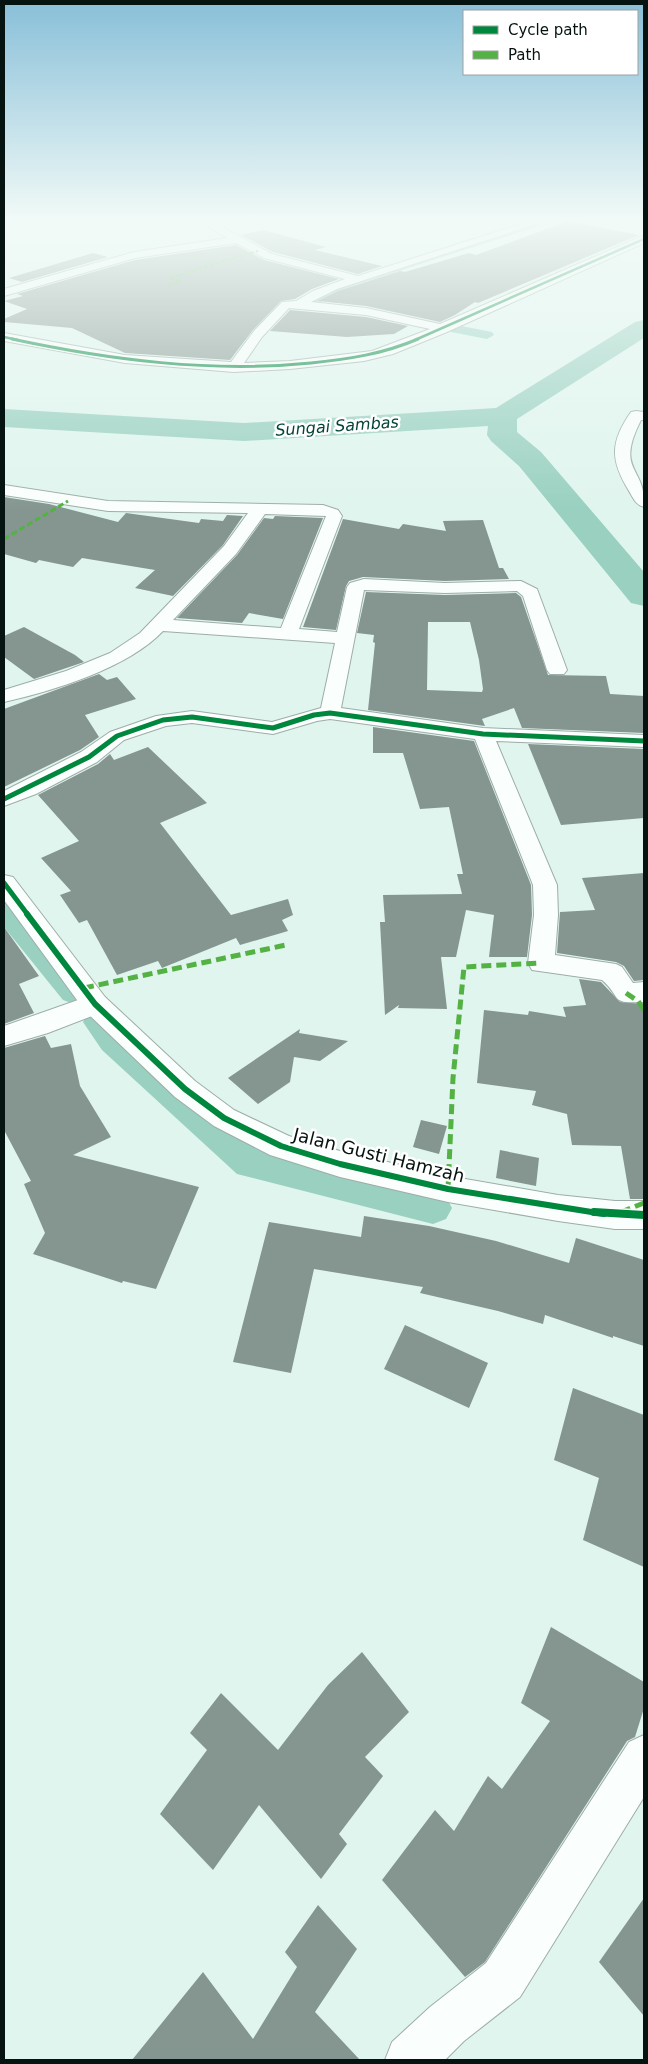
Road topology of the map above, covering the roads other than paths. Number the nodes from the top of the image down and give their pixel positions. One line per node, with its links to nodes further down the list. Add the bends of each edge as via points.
1 (272, 317): 6 (street)
2 (396, 317): 4 (street)
3 (469, 317): 4 (street)
4 (443, 329): 6 (street, via 374,355 310,364)
5 (4, 337): 6 (street, via 127,358)
6 (234, 368)
7 (644, 416): 9 (street, via 636,415 625,436 620,457)
8 (4, 490): 10 (street, via 108,506)
9 (644, 502)
10 (260, 509): 11 (street, via 230,550); 12 (street, via 323,510 334,516)
11 (160, 625): 12 (street); 15 (street, via 117,657 73,675)
12 (288, 634): 13 (street)
13 (345, 638): 14 (street, via 355,590 359,586 521,586 531,593); 16 (street)
14 (556, 670)
15 (4, 696)
16 (330, 713): 17 (street); 19 (street, via 273,728 192,718 163,720 117,736 88,757)
17 (483, 734): 18 (street); 21 (street, via 545,885 546,915 541,963 607,971 614,974 626,993)
18 (644, 741)
19 (4, 799)
20 (4, 883): 22 (street, Jalan Gusti Hamzah)
21 (644, 992)
22 (95, 1004): 23 (street); 24 (street, Jalan Gusti Hamzah, via 185,1089 224,1118 280,1146 340,1164 448,1189 558,1208)
23 (4, 1036)
24 (630, 1215): 25 (street, Jalan Gusti Hamzah)
25 (644, 1229)
26 (644, 1757): 27 (street, via 503,1980 448,2024)
27 (410, 2060)

